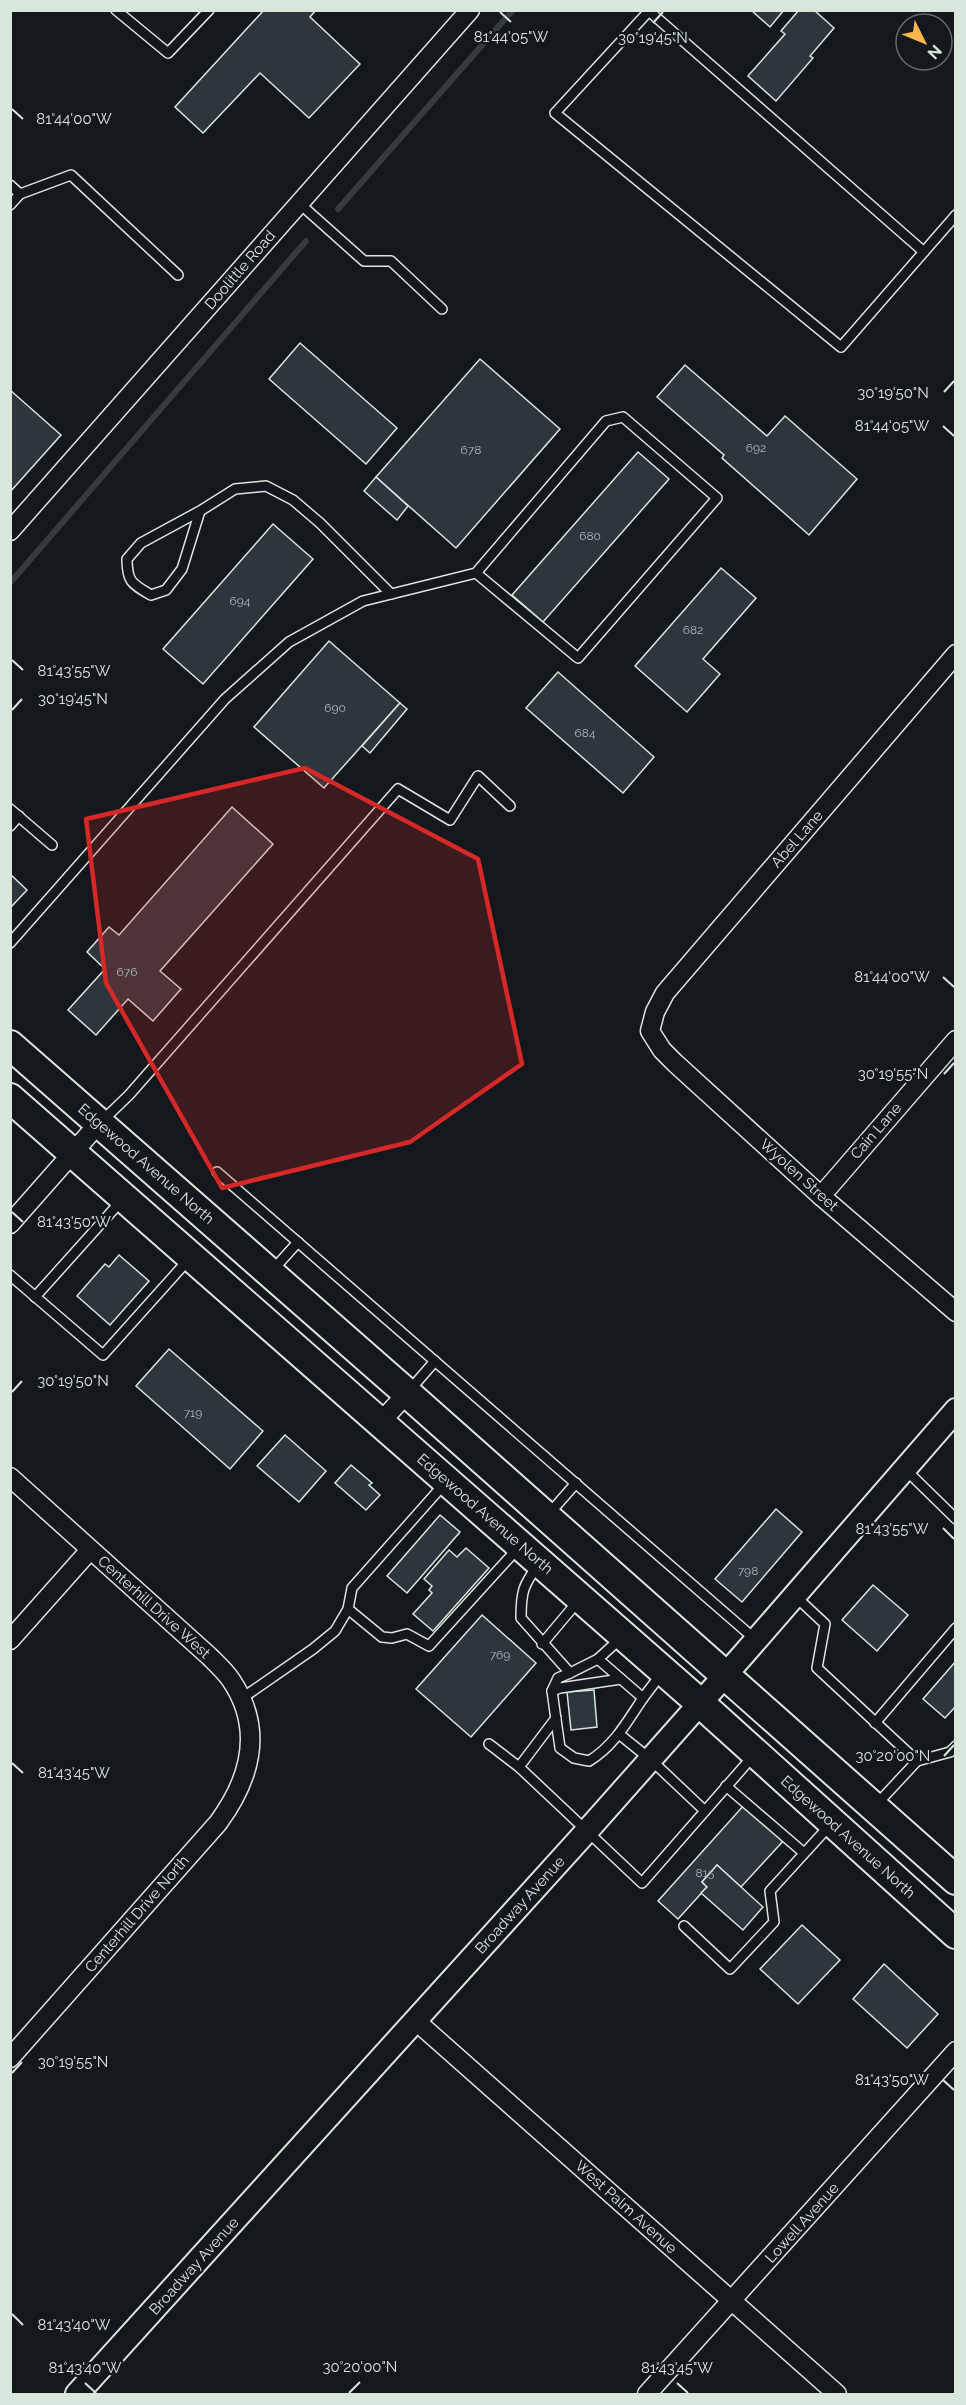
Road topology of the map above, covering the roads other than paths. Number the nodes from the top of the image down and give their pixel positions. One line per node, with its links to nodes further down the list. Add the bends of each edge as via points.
1 (116, 10): 2 (lane, via 168,53)
2 (209, 10)
3 (470, 10): 6 (street, Doolittle Road)
4 (10, 185): 5 (lane)
5 (20, 194): 7 (lane); 10 (lane, via 71,175)
6 (299, 203): 11 (lane, via 364,261 390,261); 13 (street, Doolittle Road)
7 (10, 205)
8 (956, 215): 9 (lane)
9 (924, 252): 9 (lane, via 841,347 555,113 649,12)
10 (178, 276)
11 (442, 309)
12 (200, 511): 12 (lane, via 182,570 166,590 151,594 137,586 127,575 127,559 141,543); 15 (lane, via 235,489 266,486 293,500 320,523)
13 (10, 531)
14 (476, 573): 14 (lane, via 606,421 622,417 717,498 578,658); 15 (lane)
15 (392, 594): 22 (lane, via 363,601 289,642 225,699)
16 (956, 654): 23 (street, Abel Lane, via 664,993)
17 (510, 806): 27 (lane, via 478,776 450,820 398,789 129,1095)
18 (10, 809): 19 (lane)
19 (19, 816): 20 (lane); 21 (lane)
20 (10, 826)
21 (52, 845)
22 (10, 943)
23 (650, 1031): 30 (street, Wyolen Street, via 675,1063)
24 (956, 1040): 30 (street, Cain Lane)
25 (10, 1045): 27 (main road, Edgewood Avenue North)
26 (10, 1098): 28 (main road, Edgewood Avenue North)
27 (99, 1123): 28 (street); 35 (main road, Edgewood Avenue North)
28 (72, 1153): 31 (main road, Edgewood Avenue North); 32 (street)
29 (217, 1172): 33 (lane)
30 (821, 1196): 38 (street, Wyolen Street)
31 (123, 1198): 34 (main road, Edgewood Avenue North); 37 (lane)
32 (10, 1224)
33 (298, 1242): 35 (lane); 39 (lane)
34 (190, 1257): 37 (lane, via 103,1355); 42 (main road, Edgewood Avenue North)
35 (270, 1273): 40 (main road, Edgewood Avenue North)
36 (10, 1275): 37 (lane)
37 (35, 1297)
38 (956, 1312)
39 (435, 1360): 40 (lane); 46 (lane)
40 (407, 1393): 42 (street); 47 (main road, Edgewood Avenue North)
41 (956, 1410): 43 (street, Broadway Avenue)
42 (380, 1423): 45 (main road, Edgewood Avenue North)
43 (904, 1468): 48 (lane); 51 (street, Broadway Avenue)
44 (10, 1477): 49 (street, Centerhill Drive West)
45 (446, 1481): 50 (main road, Edgewood Avenue North); 53 (lane, via 352,1588)
46 (576, 1483): 47 (lane); 57 (lane)
47 (547, 1516): 62 (main road, Edgewood Avenue North)
48 (956, 1519)
49 (90, 1550): 56 (street); 66 (street, Centerhill Drive West, via 209,1656 231,1680)
50 (530, 1554): 52 (main road, Edgewood Avenue North); 53 (lane, via 429,1646 407,1634 382,1637); 58 (lane, via 521,1593 521,1618)
51 (795, 1596): 57 (street, Broadway Avenue); 69 (lane, via 825,1624 817,1668)
52 (581, 1598): 55 (main road, Edgewood Avenue North); 58 (lane)
53 (348, 1609): 66 (lane, via 334,1631 313,1649)
54 (956, 1629): 69 (lane)
55 (623, 1636): 59 (lane); 60 (main road, Edgewood Avenue North)
56 (10, 1640)
57 (756, 1640): 62 (street, Broadway Avenue)
58 (542, 1644): 61 (lane)
59 (598, 1659): 61 (lane); 63 (lane)
60 (664, 1671): 65 (lane); 67 (main road, Edgewood Avenue North)
61 (570, 1673): 64 (lane, via 558,1678)
62 (725, 1674): 67 (street, Broadway Avenue); 79 (main road, Edgewood Avenue North)
63 (621, 1679): 64 (lane); 65 (lane)
64 (552, 1691): 68 (lane)
65 (643, 1698): 70 (lane)
66 (241, 1700): 76 (street, Centerhill Drive West, via 251,1736)
67 (700, 1703): 73 (main road, Edgewood Avenue North); 74 (street, Broadway Avenue)
68 (556, 1718): 70 (lane, via 560,1748 574,1758 589,1761 604,1752); 77 (lane)
69 (875, 1723): 75 (lane)
70 (619, 1734): 74 (lane)
71 (489, 1744): 77 (lane)
72 (956, 1746): 75 (lane, via 950,1752)
73 (755, 1753): 78 (lane); 81 (main road, Edgewood Avenue North)
74 (650, 1759): 80 (lane); 82 (street, Broadway Avenue)
75 (917, 1761): 79 (lane)
76 (249, 1762): 89 (street, Centerhill Drive North, via 235,1801 218,1823)
77 (519, 1767): 82 (lane)
78 (726, 1786): 80 (lane); 83 (lane)
79 (874, 1807): 84 (main road, Edgewood Avenue North)
80 (705, 1810): 82 (lane, via 642,1883)
81 (832, 1822): 83 (lane); 86 (main road, Edgewood Avenue North)
82 (586, 1832): 87 (street, Broadway Avenue)
83 (804, 1853): 85 (lane, via 770,1891 774,1922 730,1969)
84 (956, 1880)
85 (684, 1926)
86 (956, 1934)
87 (416, 2021): 90 (street, West Palm Avenue); 91 (street, Broadway Avenue)
88 (956, 2051): 90 (street, Lowell Avenue)
89 (10, 2058)
90 (732, 2301): 92 (street, Lowell Avenue); 93 (street, West Palm Avenue)
91 (77, 2394)
92 (647, 2394)
93 (837, 2394)

